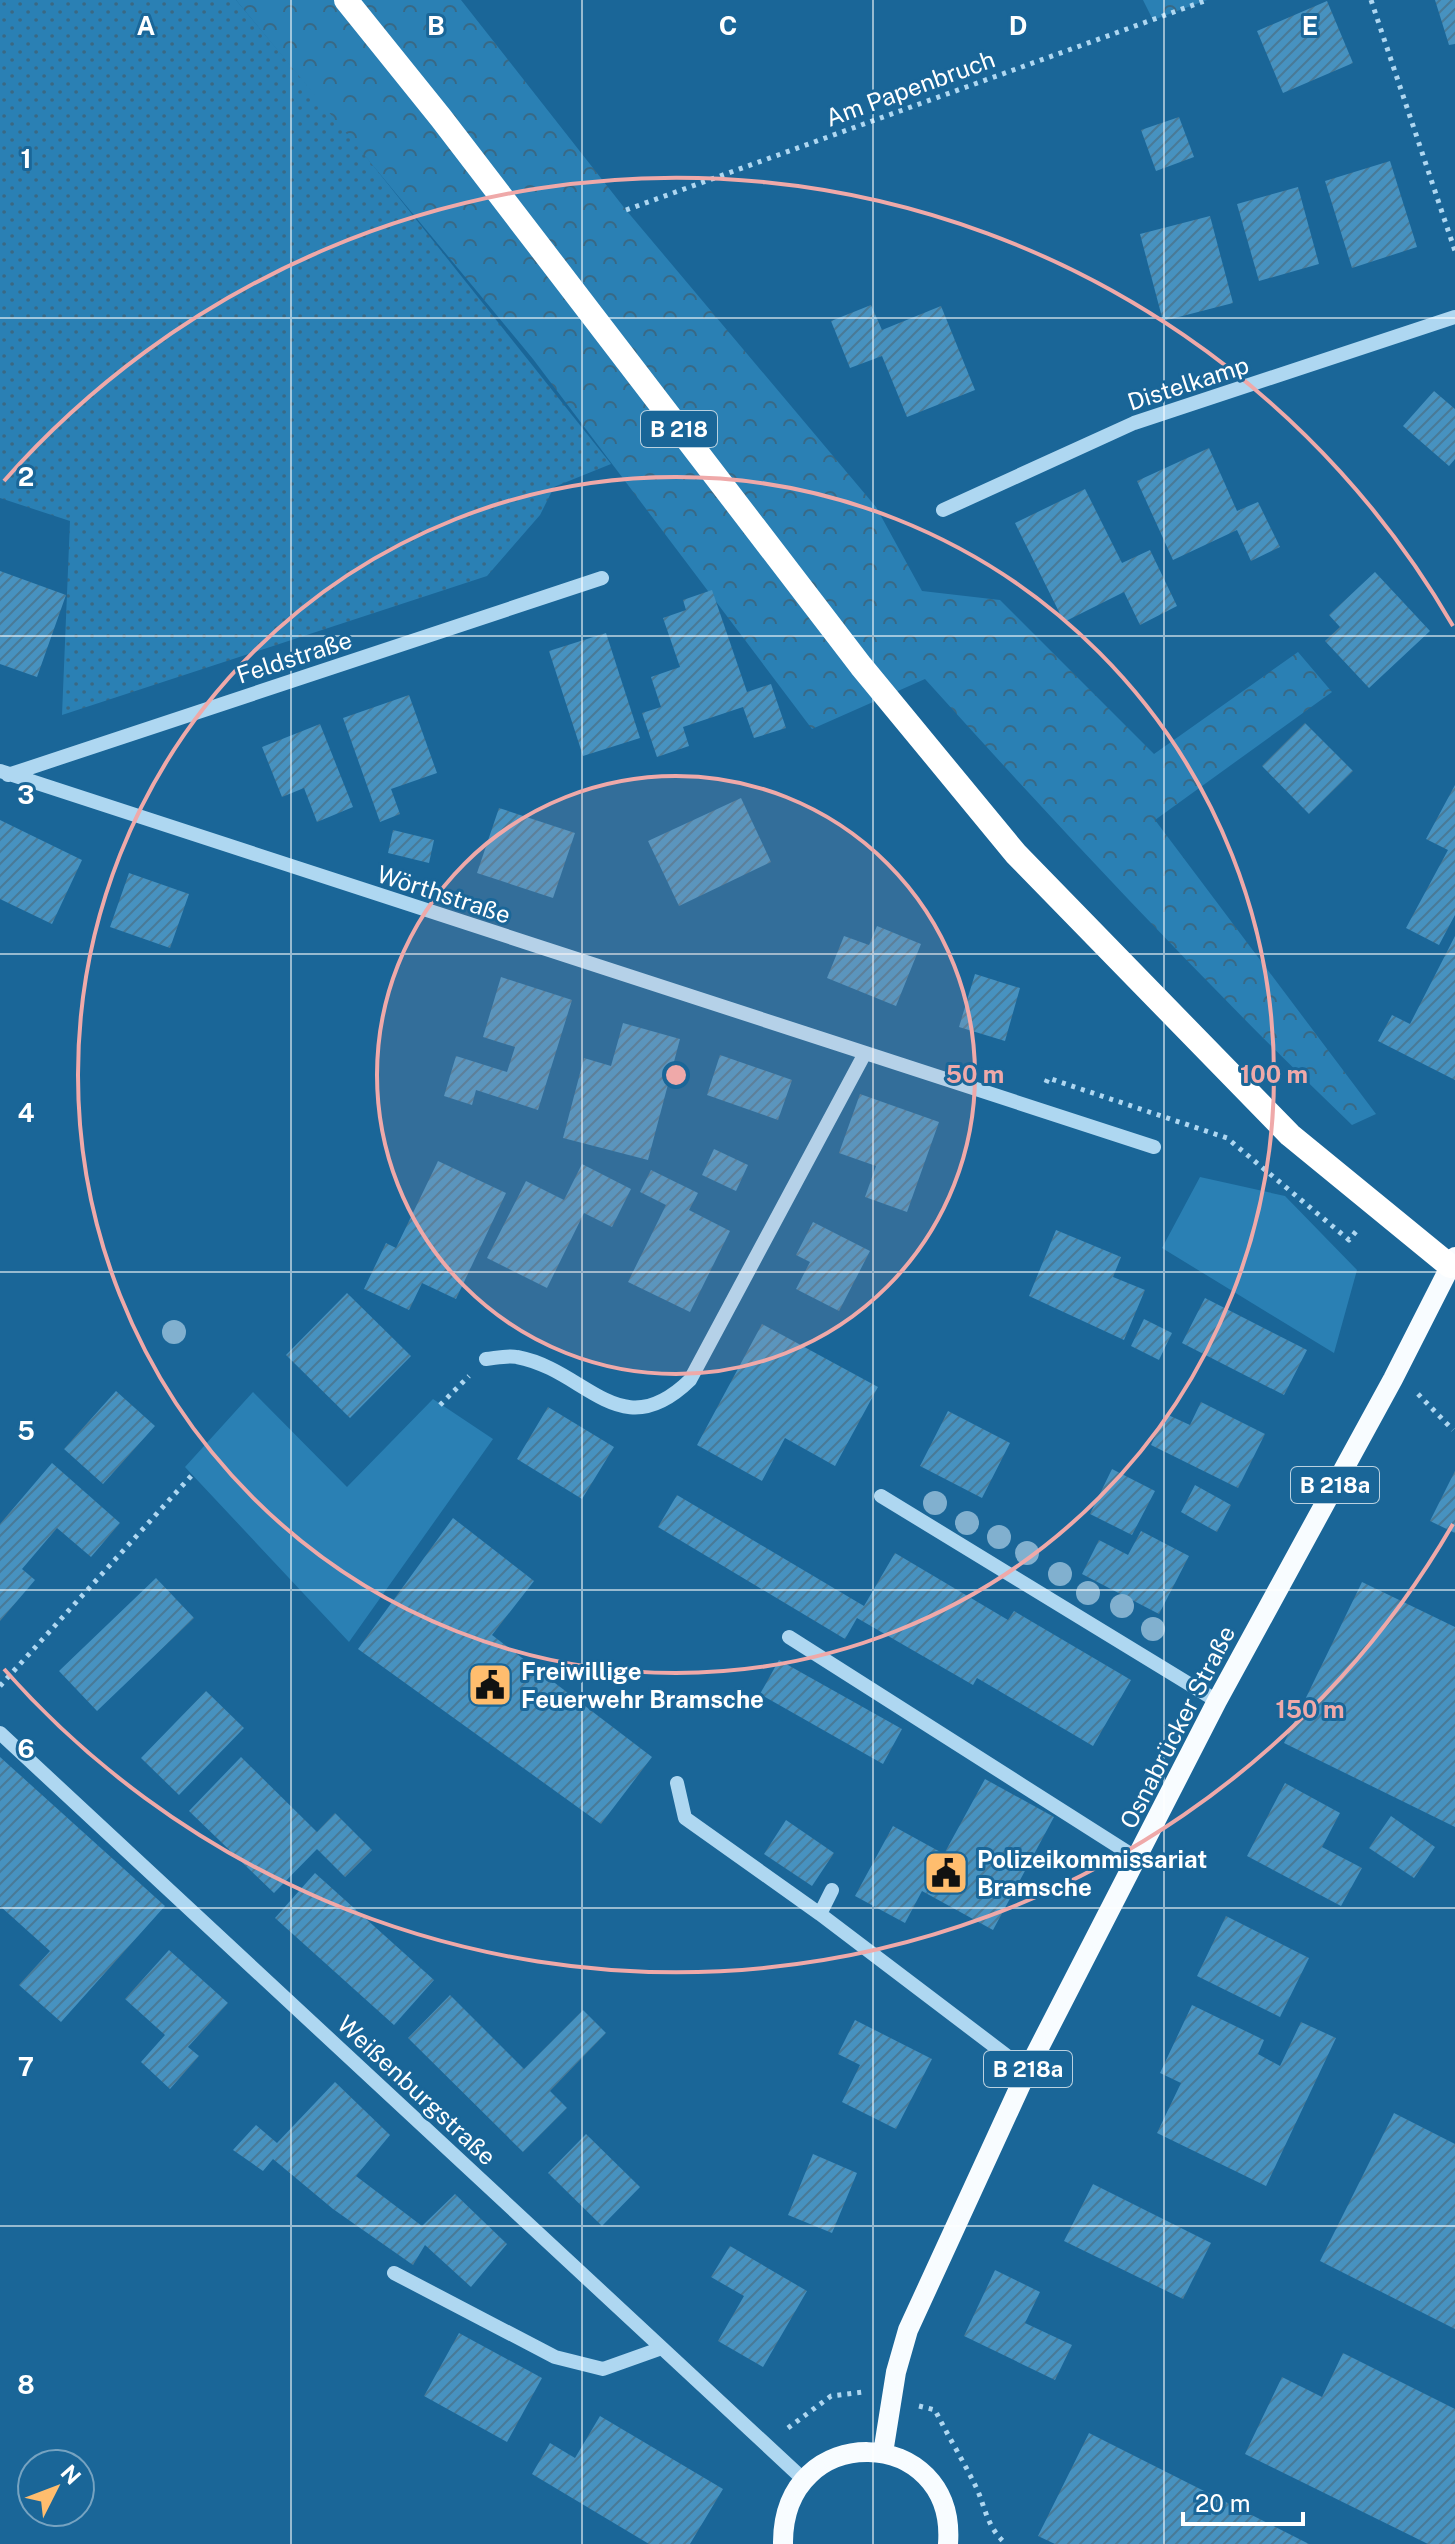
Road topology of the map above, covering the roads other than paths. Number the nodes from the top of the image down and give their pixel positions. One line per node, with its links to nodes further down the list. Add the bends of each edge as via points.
1 (346, 0): 8 (highway, B 218, via 861,666 1016,854 1290,1135)
2 (1455, 317): 3 (street, Distelkamp, via 1134,423)
3 (943, 510)
4 (602, 578): 5 (street, Feldstraße)
5 (3, 774): 6 (street, Wörthstraße)
6 (864, 1055): 7 (street, Wörthstraße); 9 (street, via 690,1380 669,1400 641,1410 611,1404 538,1362 514,1356)
7 (1154, 1147)
8 (1453, 1264): 12 (main road, Osnabrücker Straße / B 218a)
9 (486, 1359)
10 (881, 1496): 12 (street)
11 (789, 1637): 15 (street)
12 (1217, 1701): 15 (main road, Osnabrücker Straße / B 218a)
13 (0, 1733): 20 (street, Weißenburgstraße)
14 (677, 1783): 17 (street, via 685,1818)
15 (1138, 1859): 18 (main road, Osnabrücker Straße / B 218a)
16 (832, 1890): 17 (street)
17 (820, 1914): 18 (street)
18 (1027, 2071): 21 (main road, Osnabrücker Straße / B 218a, via 908,2330)
19 (394, 2273): 20 (street, via 555,2357 603,2369)
20 (662, 2348): 22 (street, Weißenburgstraße)
21 (883, 2453): 22 (main road, via 851,2452 825,2461); 24 (main road, via 905,2460 927,2477 943,2500)
22 (803, 2479): 23 (main road, via 790,2499)
23 (783, 2544)
24 (948, 2544)

